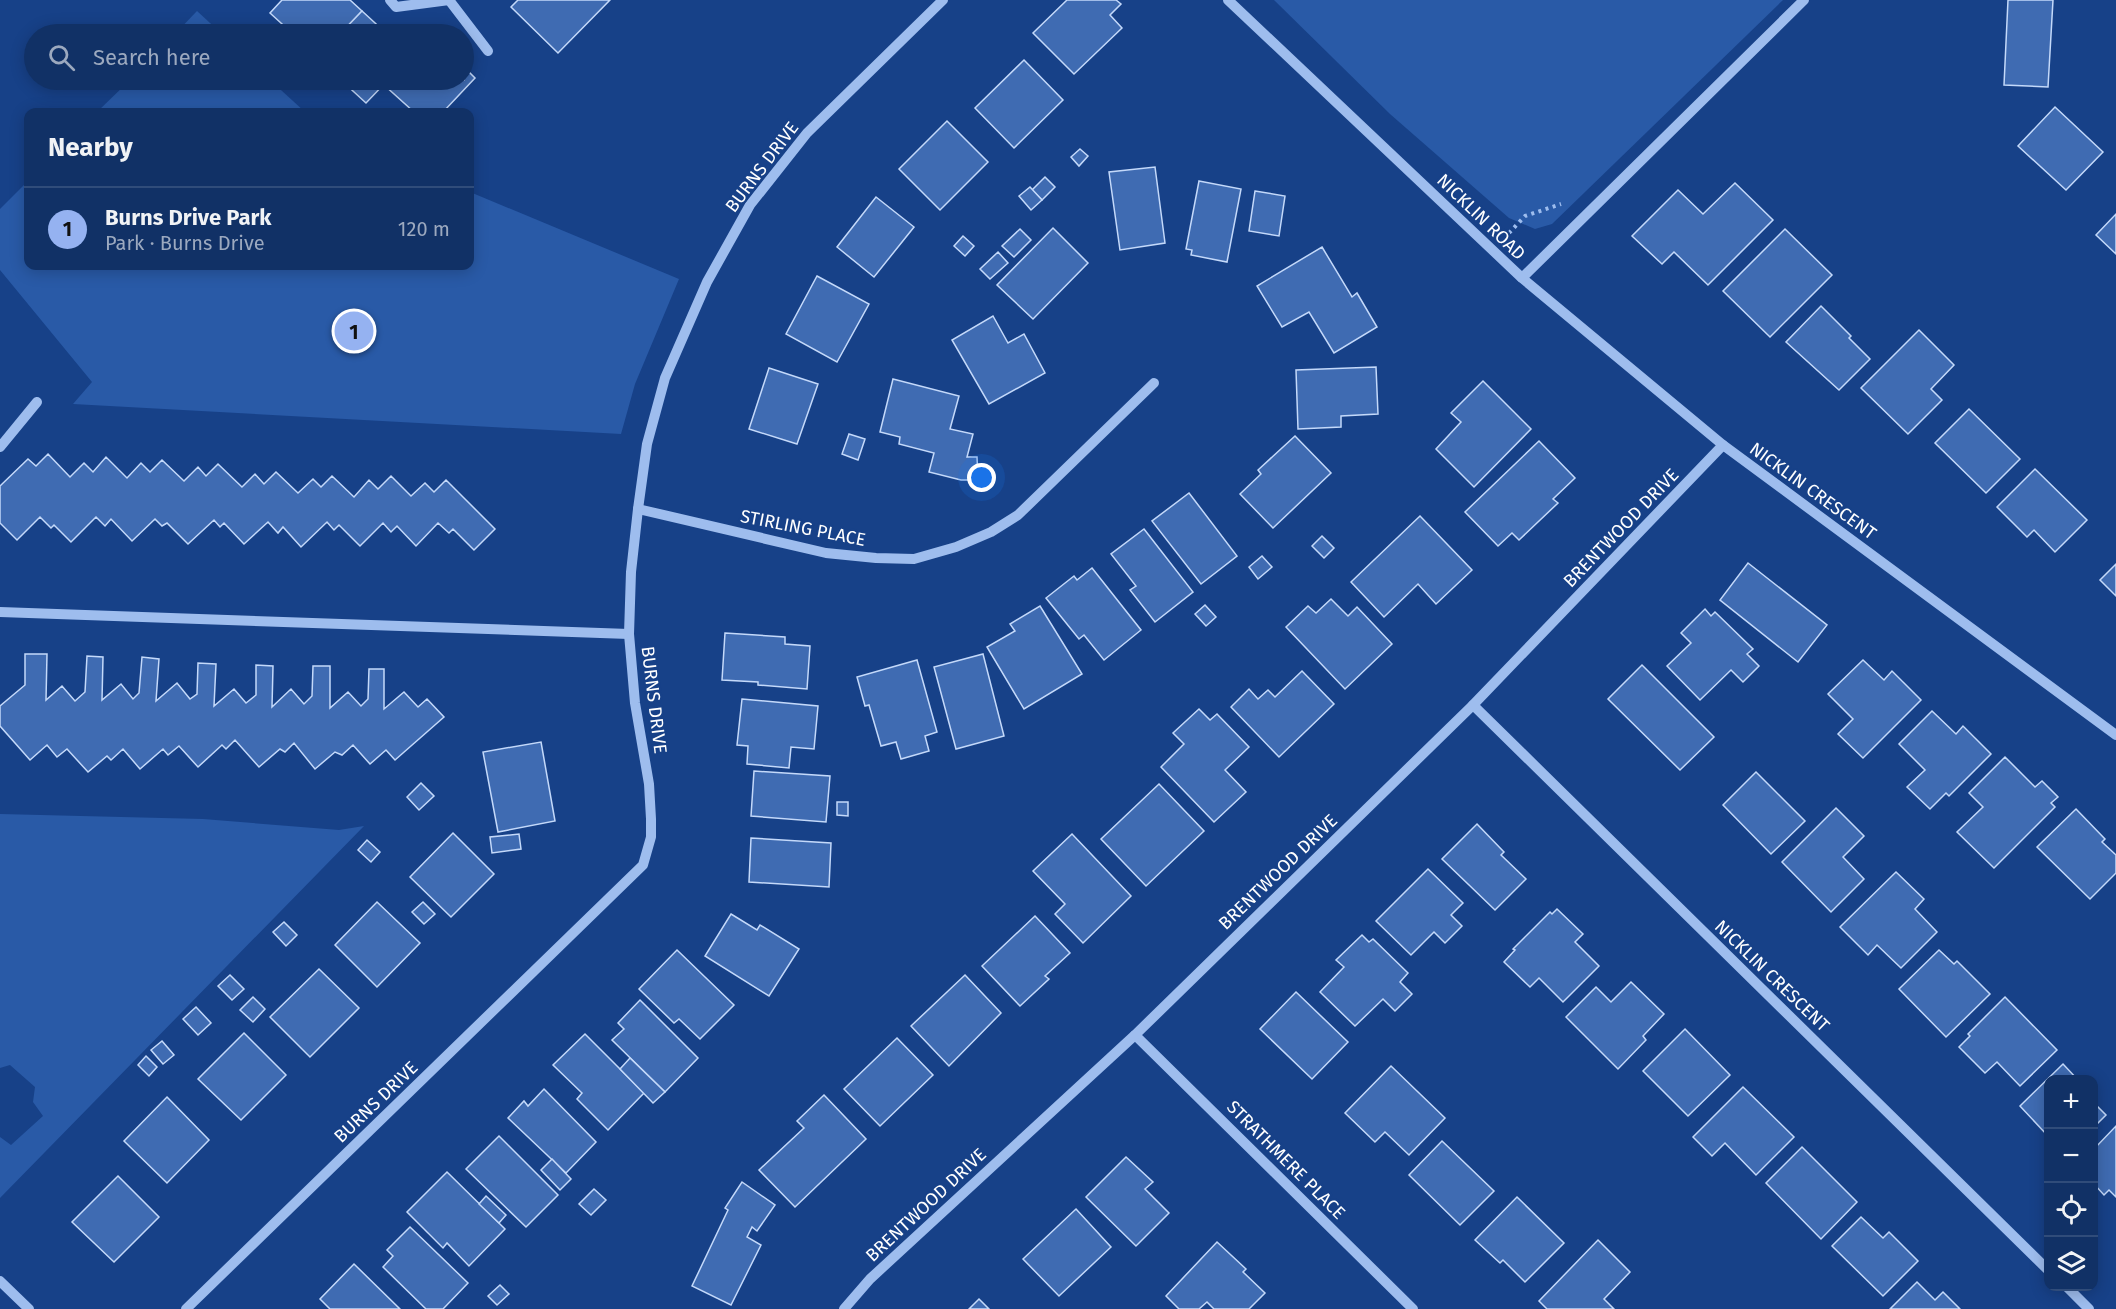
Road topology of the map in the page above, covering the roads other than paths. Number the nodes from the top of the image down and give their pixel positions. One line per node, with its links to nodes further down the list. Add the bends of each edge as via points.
1 (390, 0): 2 (street, via 396,7)
2 (449, 0): 6 (street)
3 (941, 0): 14 (street, BURNS DRIVE, via 807,133 750,205 707,282 665,378 647,444)
4 (1228, 0): 9 (street, NICKLIN ROAD)
5 (1804, 0): 9 (street)
6 (467, 24)
7 (474, 33): 8 (street)
8 (488, 51)
9 (1521, 278): 12 (street, NICKLIN ROAD)
10 (1154, 383): 14 (street, STIRLING PLACE, via 1018,515 992,532 914,559 826,553)
11 (37, 402): 13 (street)
12 (1723, 445): 17 (street, BRENTWOOD DRIVE); 18 (street, NICKLIN CRESCENT)
13 (0, 447)
14 (638, 509): 16 (street, BURNS DRIVE)
15 (0, 612): 16 (street)
16 (630, 634): 24 (street, BURNS DRIVE, via 651,819 651,837 643,864)
17 (1473, 705): 19 (street, BRENTWOOD DRIVE); 20 (street, NICKLIN CRESCENT)
18 (2116, 735)
19 (1135, 1035): 25 (street, BRENTWOOD DRIVE, via 870,1279); 26 (street, STRATHMERE PLACE)
20 (2044, 1265)
21 (0, 1281): 23 (street)
22 (2070, 1291): 27 (street)
23 (29, 1309)
24 (186, 1309)
25 (844, 1309)
26 (1413, 1309)
27 (2089, 1309)

